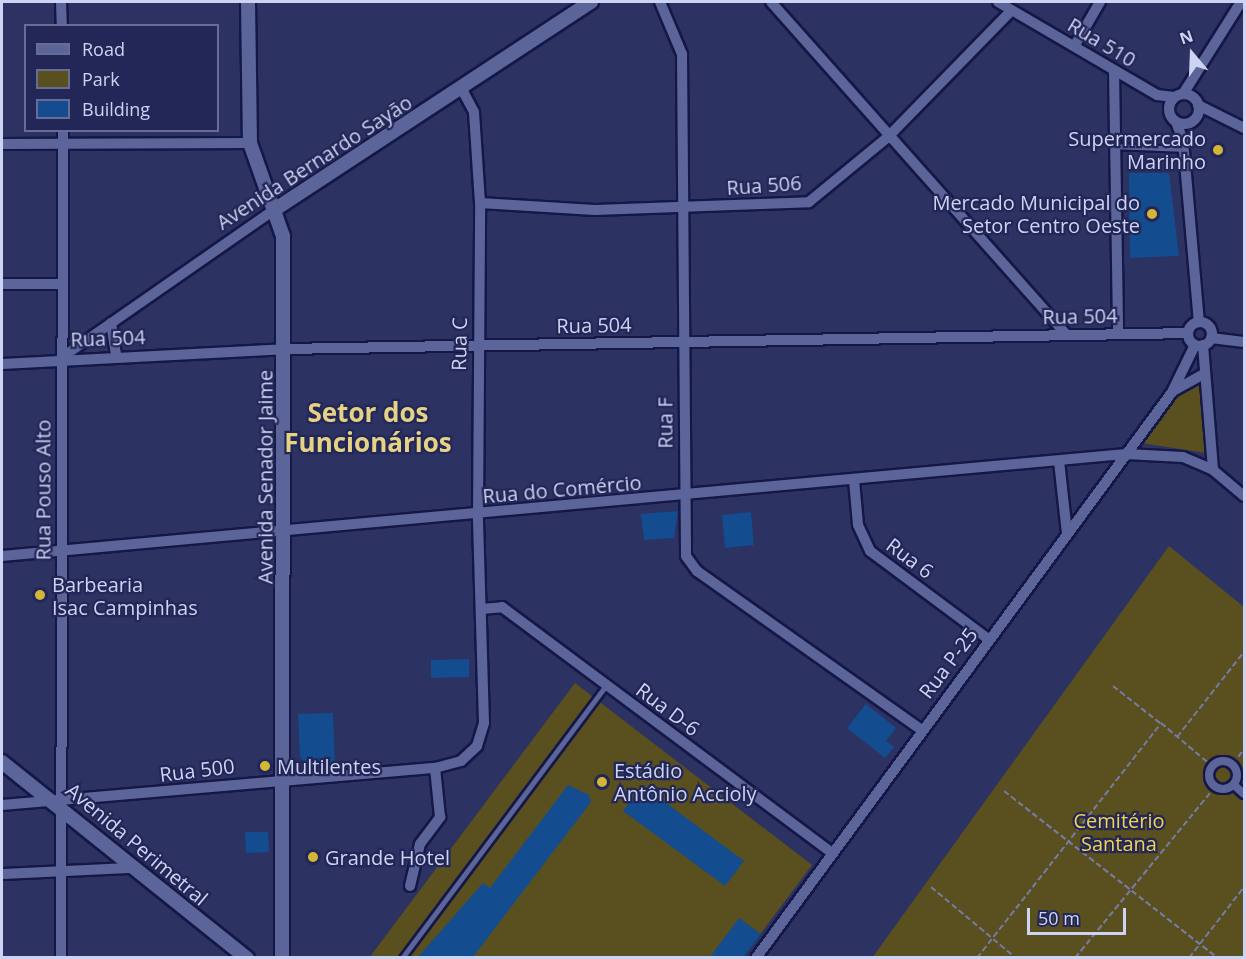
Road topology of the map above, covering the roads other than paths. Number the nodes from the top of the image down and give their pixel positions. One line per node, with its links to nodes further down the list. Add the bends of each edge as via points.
1 (61, 2): 10 (street)
2 (248, 2): 25 (street, Avenida Senador Jaime)
3 (591, 2): 14 (street, Avenida Bernardo Sayão)
4 (660, 2): 31 (street, Rua F, via 682,54)
5 (771, 2): 24 (street)
6 (998, 2): 9 (street, Rua 510)
7 (1100, 2): 11 (street)
8 (1241, 2): 13 (street)
9 (1011, 11): 11 (street, Rua 510); 24 (street, Rua 506)
10 (62, 24)
11 (1075, 45): 12 (street, Rua 510)
12 (1114, 71): 15 (street, Rua 510); 29 (street)
13 (1197, 79): 16 (street); 17 (street)
14 (461, 88): 30 (street, Rua C, via 474,112); 32 (street, Avenida Bernardo Sayão)
15 (1157, 95): 16 (street, Rua 510); 18 (street, Rua 510)
16 (1179, 96): 17 (street, Rua 510); 18 (street)
17 (1196, 102): 19 (street, Rua 510); 20 (street)
18 (1169, 109): 21 (street, Rua 510)
19 (1215, 116): 20 (street); 22 (street, Rua 510)
20 (1191, 121): 21 (street); 27 (street)
21 (1176, 122): 27 (street)
22 (1245, 128)
23 (63, 132): 28 (street, Rua Pouso Alto)
24 (887, 138): 31 (street, Rua 506, via 809,202); 39 (street)
25 (250, 143): 28 (street); 32 (street, Avenida Senador Jaime)
26 (2, 144): 28 (street)
27 (1183, 144): 29 (lane); 35 (street)
28 (63, 145): 34 (street, Rua Pouso Alto)
29 (1115, 146): 37 (street)
30 (480, 203): 31 (street, Rua 506); 43 (street, Rua C)
31 (685, 207): 40 (street, Rua F)
32 (277, 208): 36 (street, Avenida Bernardo Sayão); 44 (street, Avenida Senador Jaime, via 283,236)
33 (2, 284): 34 (street)
34 (62, 284): 46 (street, Rua Pouso Alto)
35 (1198, 322): 38 (street); 42 (street, via 1210,328)
36 (111, 323): 45 (street); 46 (street, Avenida Bernardo Sayão)
37 (1118, 333): 38 (street, Rua 504); 39 (street, Rua 504)
38 (1188, 333): 42 (street)
39 (1066, 334): 40 (street, Rua 504)
40 (684, 342): 43 (street, Rua 504); 54 (street, Rua F)
41 (1245, 342): 42 (street)
42 (1203, 343): 48 (street); 49 (street, Rua P-25)
43 (476, 345): 44 (street, Rua 504); 56 (street, Rua C)
44 (284, 349): 45 (street, Rua 504); 58 (street, Avenida Senador Jaime)
45 (117, 356): 46 (street, Rua 504)
46 (61, 358): 47 (street, Rua 504); 59 (street, Rua Pouso Alto)
47 (2, 364)
48 (1202, 375): 49 (street, Rua P-25); 52 (street)
49 (1172, 392): 50 (street, Rua P-25)
50 (1126, 454): 51 (street, Rua do Comércio); 52 (street, Rua do Comércio, via 1183,457); 57 (street, Rua P-25)
51 (1059, 461): 53 (street, Rua do Comércio); 57 (street)
52 (1213, 470): 55 (street, Rua do Comércio)
53 (854, 480): 54 (street, Rua do Comércio); 62 (street, Rua 6, via 858,525 870,551)
54 (683, 496): 56 (street, Rua do Comércio); 64 (street, Rua F, via 683,541 697,571)
55 (1245, 496)
56 (478, 515): 58 (street, Rua do Comércio); 61 (street, Rua C)
57 (1067, 533): 62 (street, Rua P-25)
58 (285, 534): 59 (street, Rua do Comércio); 68 (street, Avenida Senador Jaime)
59 (60, 551): 60 (street, Rua do Comércio); 71 (street, Rua Pouso Alto)
60 (2, 556)
61 (481, 609): 63 (street, Rua D-6, via 502,607); 65 (street, Rua C, via 484,723)
62 (988, 639): 64 (street, Rua P-25)
63 (606, 685): 73 (street, Rua D-6); 81 (lane)
64 (920, 729): 73 (street, Rua P-25)
65 (477, 746): 67 (street, Rua 500, via 461,761)
66 (2, 762): 71 (street, Avenida Perimetral)
67 (435, 768): 68 (street, Rua 500); 77 (street, via 440,817 420,844)
68 (285, 778): 71 (street, Rua 500); 80 (street, Avenida Senador Jaime)
69 (1234, 785): 69 (street, via 1237,772 1233,764 1224,760 1212,766 1209,780 1215,787); 70 (street)
70 (1245, 794)
71 (58, 804): 72 (street, Rua 500); 74 (street, Avenida Perimetral); 75 (street, Rua Pouso Alto)
72 (2, 806)
73 (829, 851): 82 (street, Rua P-25)
74 (129, 868): 75 (street); 79 (street, Avenida Perimetral)
75 (60, 872): 76 (street); 78 (street, Rua Pouso Alto)
76 (2, 874)
77 (410, 886)
78 (61, 957)
79 (247, 957)
80 (282, 957)
81 (402, 957)
82 (756, 957)

